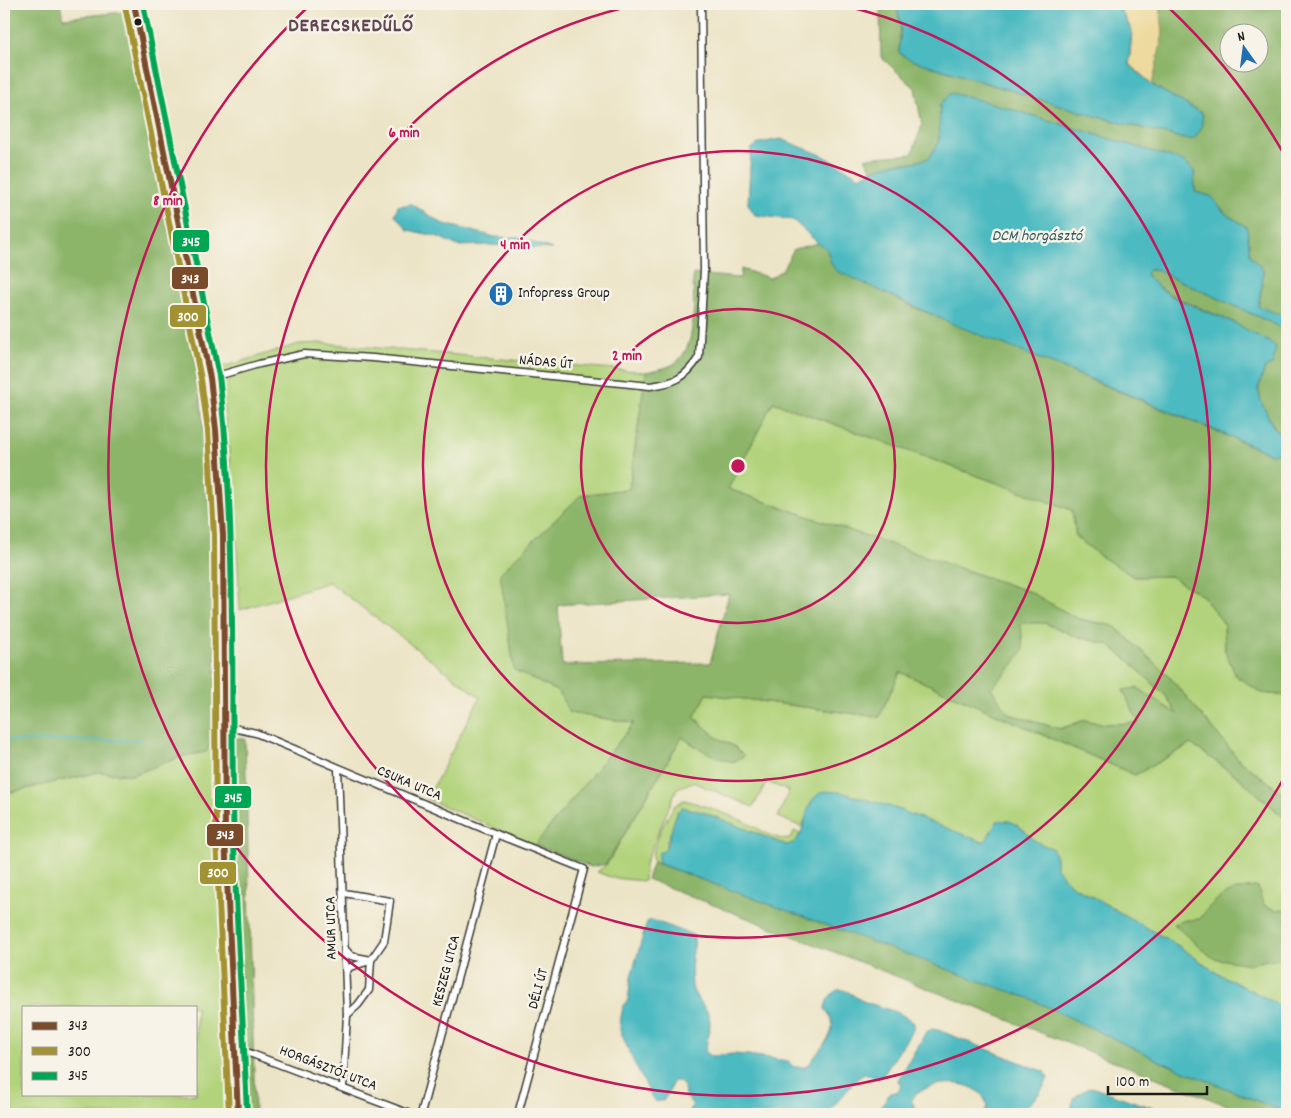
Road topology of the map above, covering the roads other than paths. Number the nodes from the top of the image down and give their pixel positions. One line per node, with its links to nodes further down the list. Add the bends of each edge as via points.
1 (134, 4): 3 (main road)
2 (701, 4): 3 (street, NÁDAS ÚT, via 704,270 698,357 681,378 650,386 304,354)
3 (210, 378): 4 (main road, via 218,444 223,559)
4 (224, 726): 5 (street, CSUKA UTCA, via 256,733); 13 (main road, via 226,891)
5 (338, 768): 6 (street, CSUKA UTCA); 8 (street, AMUR UTCA)
6 (496, 834): 7 (street, CSUKA UTCA); 17 (street, KESZEG UTCA)
7 (584, 869): 18 (street, DÉLI ÚT)
8 (344, 893): 9 (street, AMUR UTCA); 10 (street, via 390,901 384,941)
9 (345, 949): 10 (street, via 351,956); 11 (street, AMUR UTCA)
10 (371, 960): 11 (street, via 350,967); 12 (street, via 369,990)
11 (346, 972): 12 (street, AMUR UTCA)
12 (347, 1015): 14 (street, AMUR UTCA)
13 (236, 1048): 14 (street, HORGÁSZTÓI UTCA); 15 (main road)
14 (343, 1088): 16 (street, HORGÁSZTÓI UTCA)
15 (238, 1114)
16 (410, 1114)
17 (422, 1114)
18 (518, 1114)

